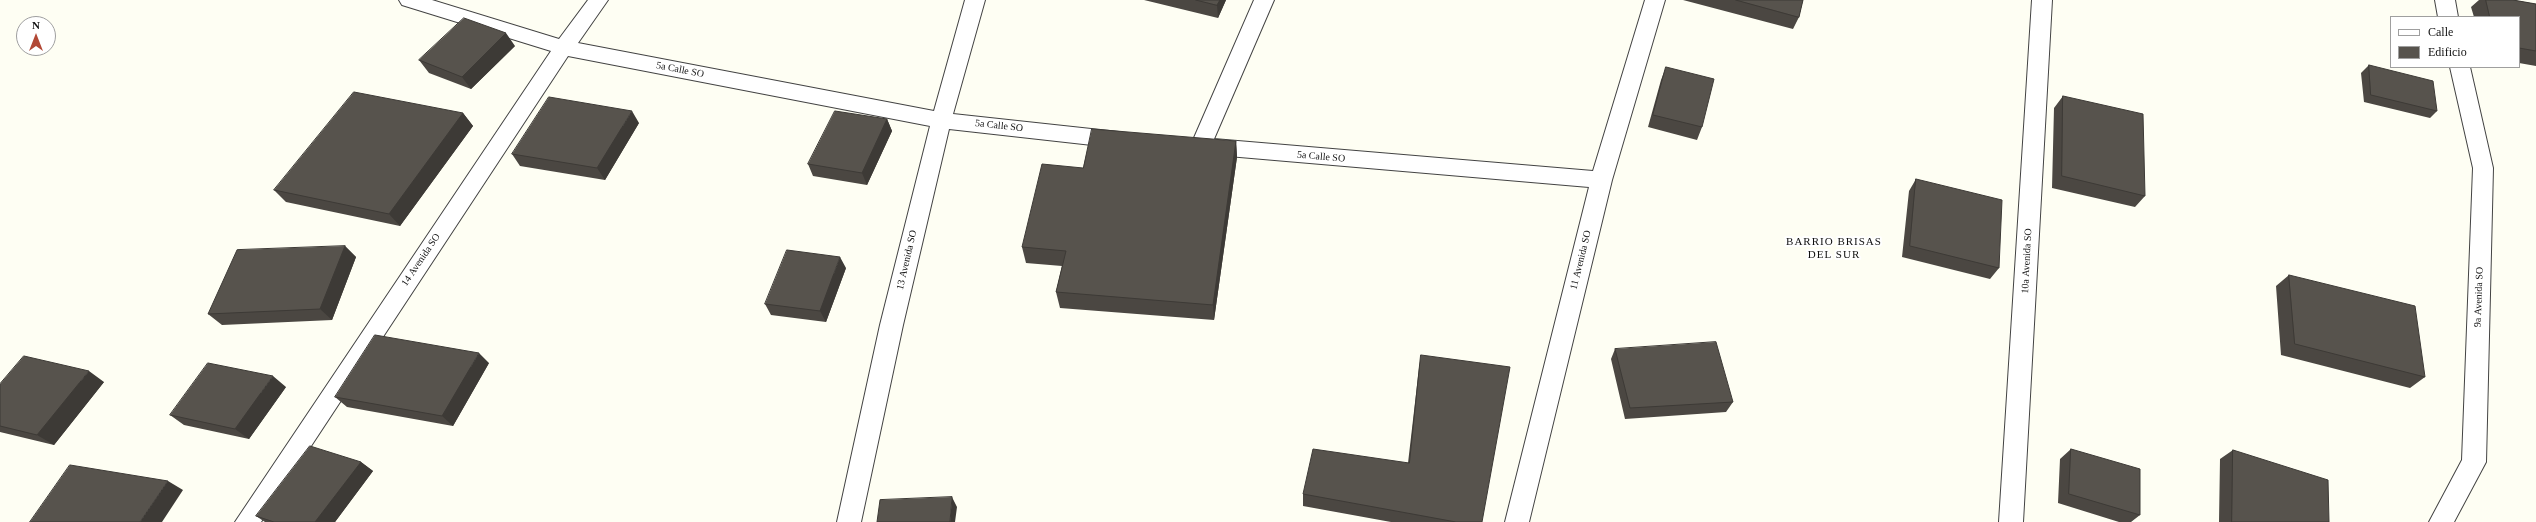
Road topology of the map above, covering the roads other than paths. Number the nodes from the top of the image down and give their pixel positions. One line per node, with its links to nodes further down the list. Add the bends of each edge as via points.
1 (409, 0): 9 (street, 5a Calle SO)
2 (598, 0): 9 (street, 14 Avenida SO)
3 (975, 0): 11 (street, 13 Avenida SO)
4 (1264, 0): 13 (street, 5a Calle SO, via 1192,146)
5 (1655, 0): 13 (street, 11 Avenida SO)
6 (2042, 0): 17 (street, 10a Avenida SO)
7 (2445, 0): 8 (street)
8 (2448, 16)
9 (564, 48): 11 (street, 5a Calle SO); 14 (street, 14 Avenida SO, via 532,92)
10 (2460, 68): 18 (street, 9a Avenida SO, via 2483,168 2474,462)
11 (940, 120): 12 (street, 5a Calle SO); 15 (street, 13 Avenida SO, via 875,394)
12 (1139, 142)
13 (1601, 180): 16 (street, 11 Avenida SO)
14 (247, 522)
15 (849, 522)
16 (1517, 522)
17 (2011, 522)
18 (2441, 522)

